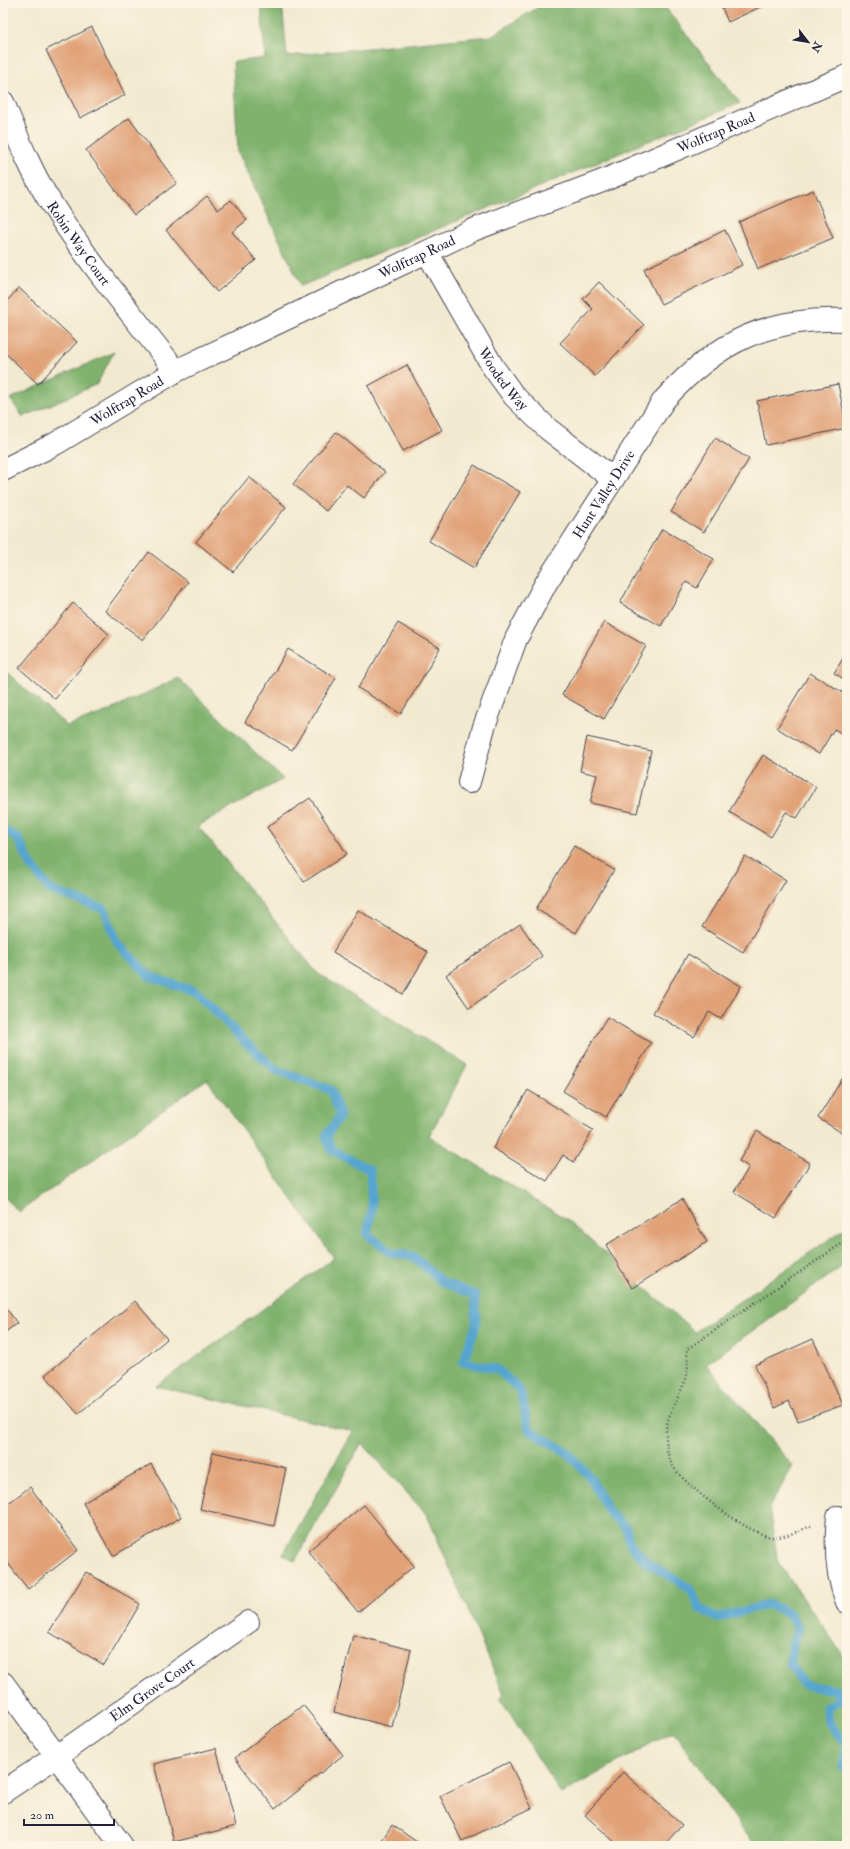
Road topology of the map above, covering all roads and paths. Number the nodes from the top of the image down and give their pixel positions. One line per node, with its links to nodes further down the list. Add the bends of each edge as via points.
1 (847, 76): 3 (street, Wolftrap Road, via 605,180 473,230)
2 (3, 102): 5 (street, Robin Way Court, via 19,142 50,202 85,254)
3 (427, 252): 5 (street, Wolftrap Road); 7 (street, Wooded Way, via 493,367 514,396 548,429)
4 (847, 320): 7 (street, Hunt Valley Drive, via 817,319 768,328 736,340 712,355 679,382 664,400)
5 (176, 371): 6 (street, Wolftrap Road, via 55,444)
6 (3, 470)
7 (612, 479): 8 (street, Hunt Valley Drive, via 546,583 516,639 484,727)
8 (468, 782)
9 (847, 1240): 10 (path, via 687,1349 687,1373 669,1414 666,1435 667,1452 674,1468 697,1492 749,1529 773,1537)
10 (838, 1517): 11 (street, via 838,1570)
11 (847, 1602)
12 (248, 1622): 14 (street, Elm Grove Court)
13 (3, 1683): 14 (street)
14 (57, 1756): 15 (street, Elm Grove Court); 16 (street)
15 (3, 1792)
16 (122, 1846)

